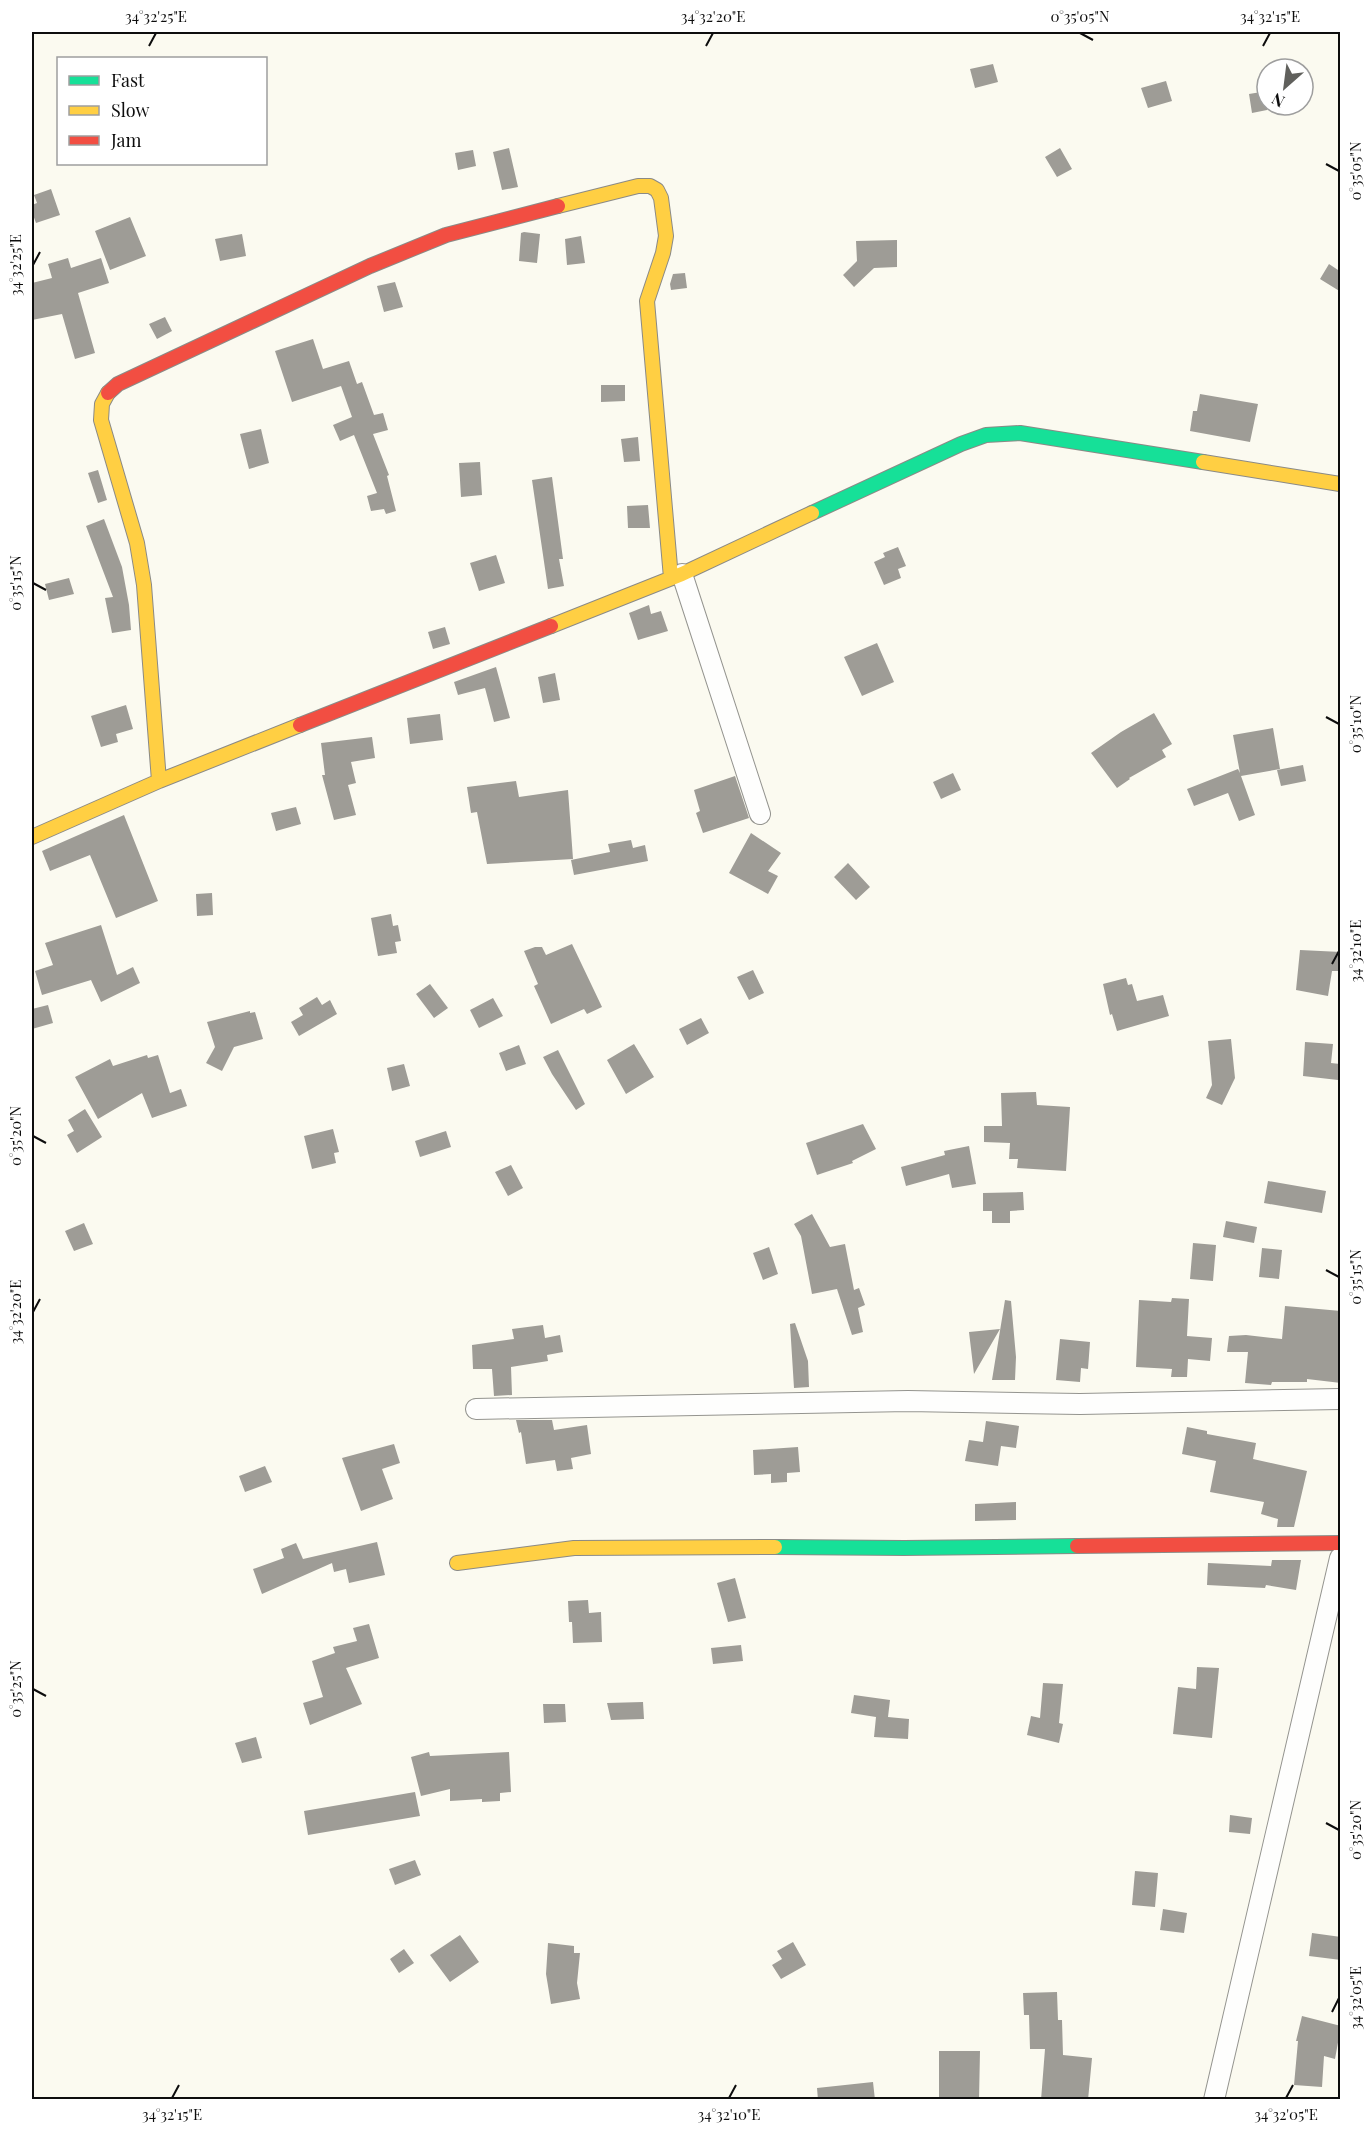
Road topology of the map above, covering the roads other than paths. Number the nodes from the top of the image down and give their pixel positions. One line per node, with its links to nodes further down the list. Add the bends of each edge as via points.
1 (1341, 484): 2 (street, via 1020,433 986,435)
2 (676, 576): 3 (street); 3 (street, via 647,301 666,236 657,190 638,186 446,235 370,266 118,384 102,400 101,420 137,543 144,585); 4 (street)
3 (159, 781): 5 (street)
4 (760, 814)
5 (32, 837)
6 (1341, 1399): 7 (street, via 1080,1404 908,1401)
7 (476, 1409)
8 (1341, 1543): 10 (street, via 574,1548)
9 (1341, 1558): 11 (street)
10 (457, 1563)
11 (1214, 2100)

